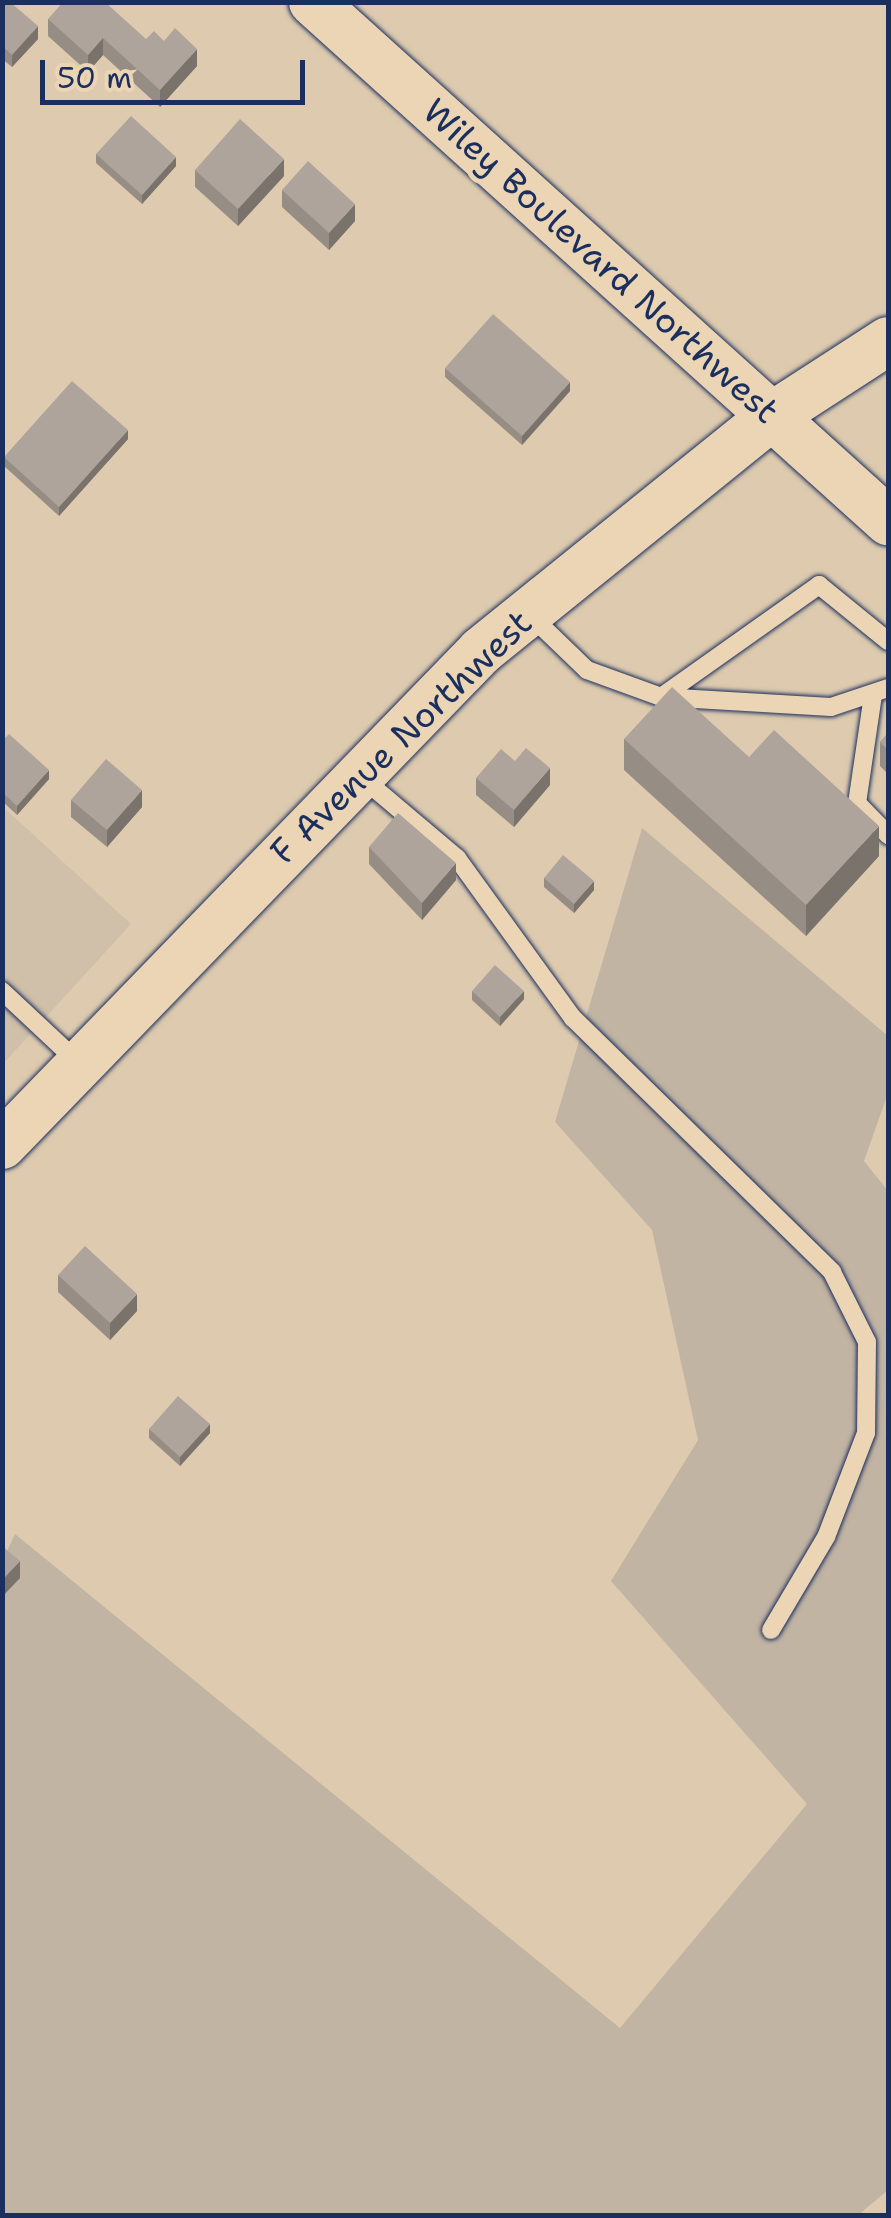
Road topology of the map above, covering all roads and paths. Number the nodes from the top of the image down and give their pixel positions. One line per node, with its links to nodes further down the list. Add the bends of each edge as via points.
1 (313, 2): 3 (main road, Wiley Boulevard Northwest)
2 (888, 341): 3 (main road, F Avenue Northwest)
3 (772, 416): 4 (main road, Wiley Boulevard Northwest); 5 (main road, F Avenue Northwest)
4 (888, 520)
5 (528, 613): 8 (lane, via 587,670); 9 (main road, F Avenue Northwest)
6 (888, 640): 8 (lane, via 819,585)
7 (881, 691): 8 (lane, via 831,707); 10 (lane, via 857,802)
8 (661, 697)
9 (357, 773): 12 (main road, F Avenue Northwest); 14 (lane, via 457,858 573,1018 832,1272 867,1342 866,1433 826,1537)
10 (888, 834)
11 (2, 991): 12 (lane)
12 (78, 1063): 13 (main road, F Avenue Northwest)
13 (2, 1145)
14 (771, 1630)

